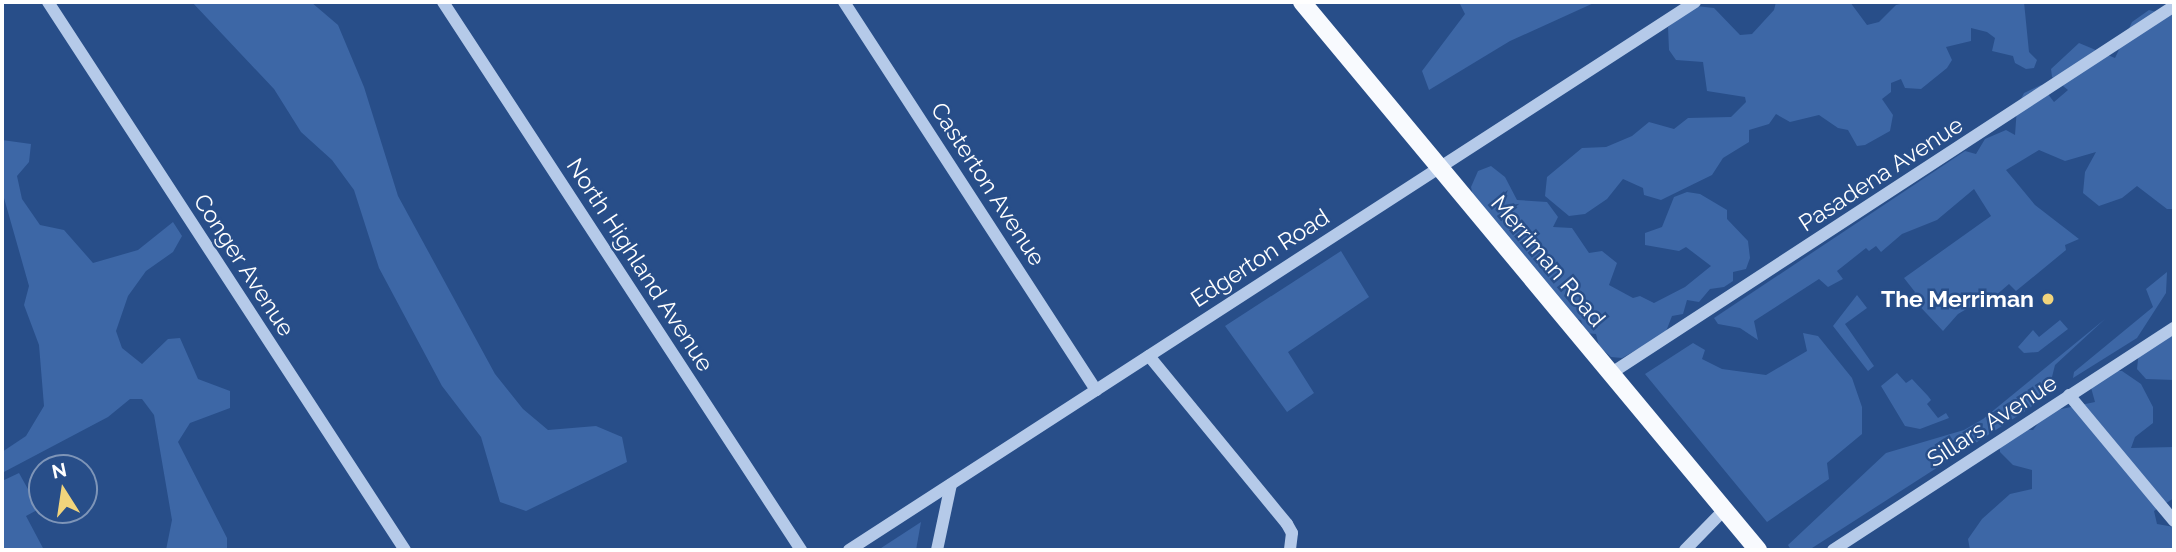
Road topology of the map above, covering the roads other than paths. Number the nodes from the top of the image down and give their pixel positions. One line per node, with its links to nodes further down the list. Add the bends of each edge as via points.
1 (48, 2): 16 (street, Conger Avenue)
2 (443, 2): 17 (street, North Highland Avenue)
3 (844, 2): 11 (street, Casterton Avenue)
4 (1302, 2): 7 (main road, Merriman Road)
5 (1695, 2): 7 (street, Edgerton Road)
6 (2174, 6): 10 (street, Pasadena Avenue)
7 (1439, 168): 9 (street, Edgerton Road); 10 (main road, Merriman Road)
8 (2174, 328): 12 (street, Sillars Avenue)
9 (1149, 356): 11 (street, Edgerton Road); 20 (street, via 1287,524 1292,533)
10 (1610, 374): 14 (main road, Merriman Road)
11 (1096, 390): 13 (street, Edgerton Road)
12 (2069, 395): 15 (street); 23 (street, Sillars Avenue)
13 (951, 484): 18 (street, Edgerton Road); 19 (street)
14 (1724, 510): 21 (street); 22 (main road, Merriman Road)
15 (2174, 521)
16 (405, 550)
17 (801, 550)
18 (849, 550)
19 (937, 550)
20 (1290, 550)
21 (1685, 550)
22 (1758, 550)
23 (1833, 550)

